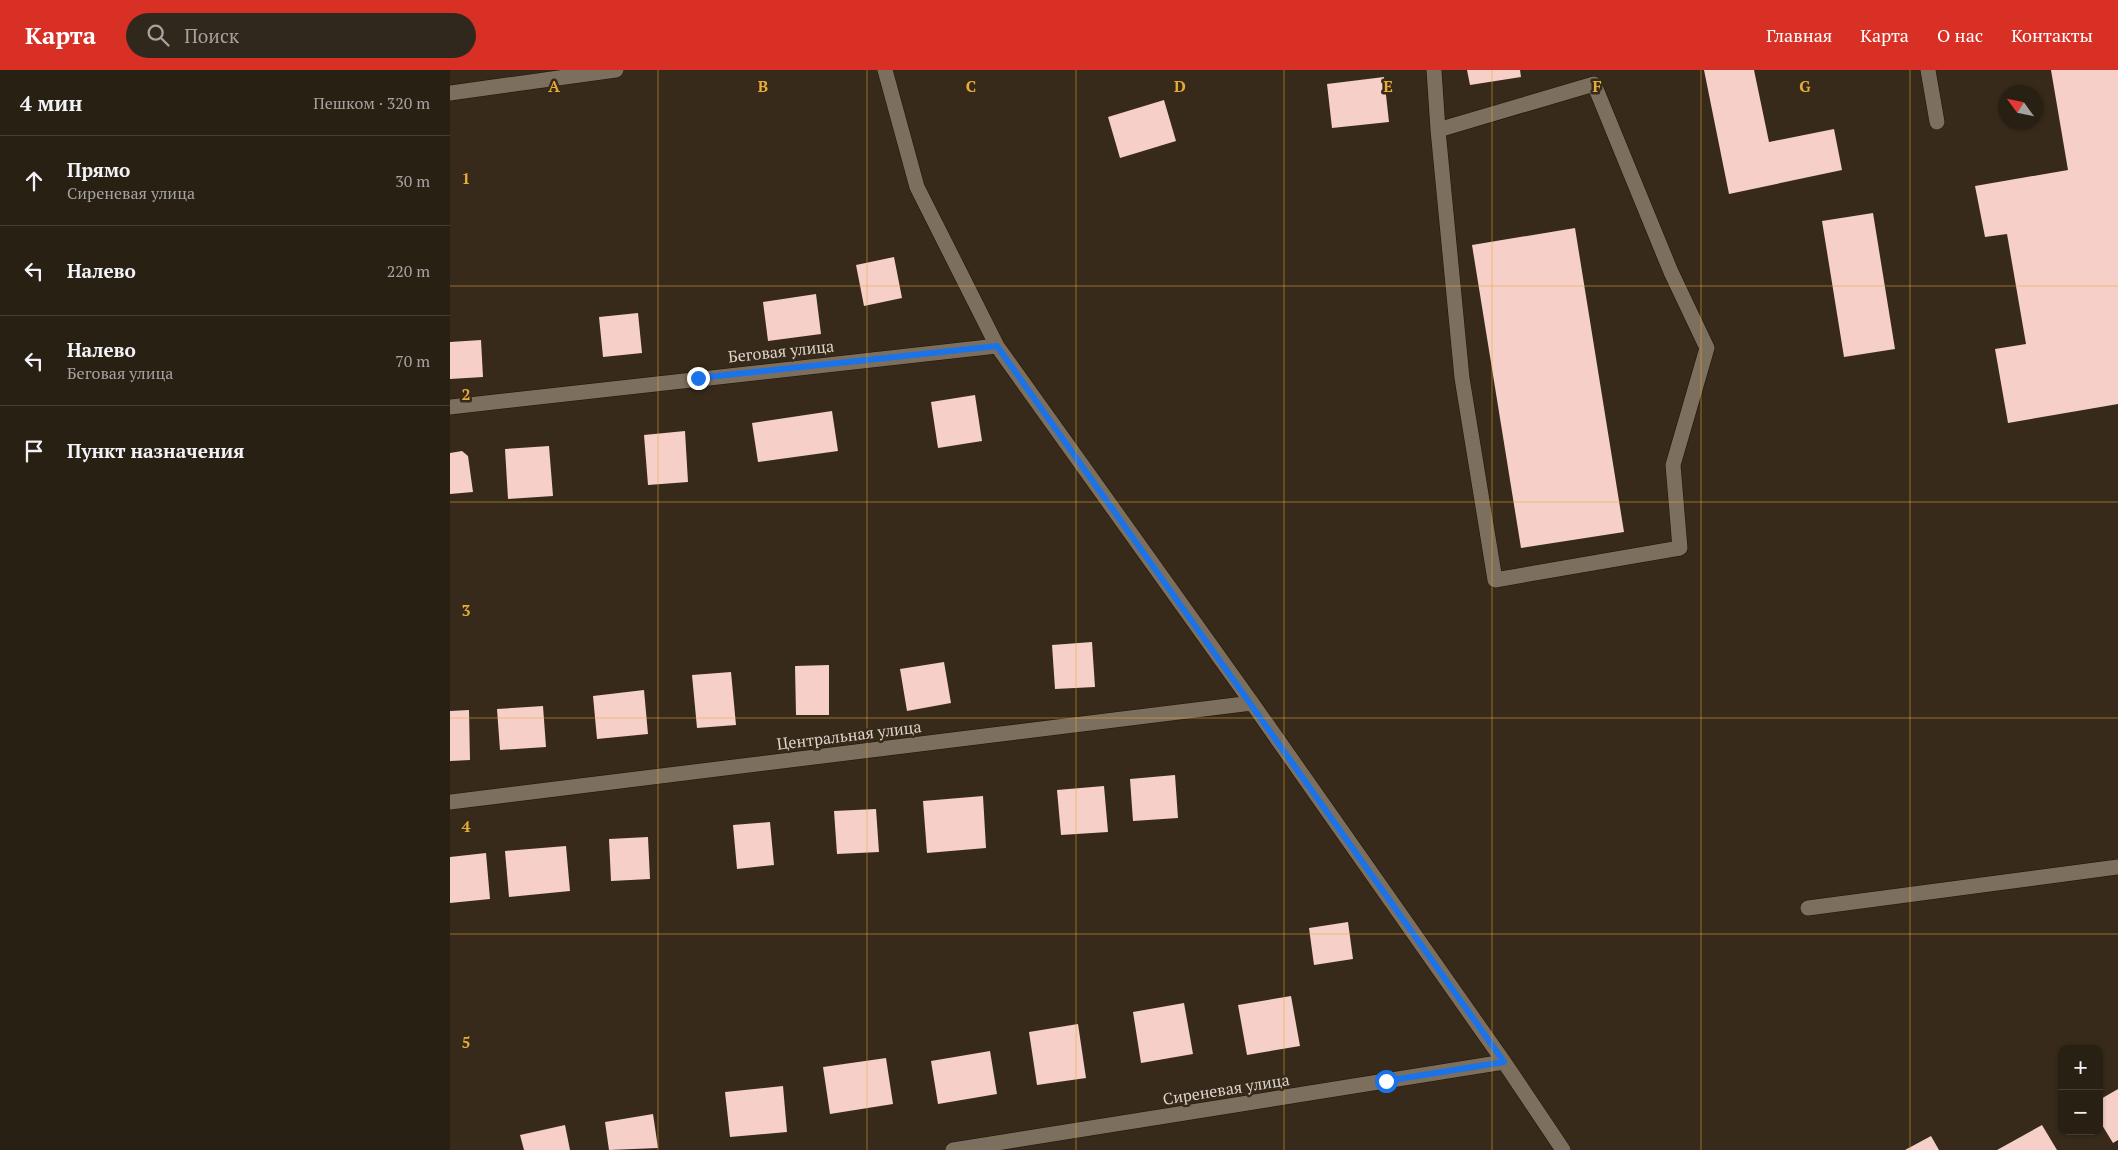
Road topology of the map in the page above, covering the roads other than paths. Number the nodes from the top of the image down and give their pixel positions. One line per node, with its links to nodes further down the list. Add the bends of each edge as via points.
1 (616, 70): 5 (street)
2 (885, 70): 8 (street, via 917,187)
3 (1434, 70): 7 (street)
4 (1928, 70): 6 (street)
5 (450, 93)
6 (1937, 122)
7 (1438, 130): 7 (street, via 1462,378 1495,580 1680,548 1673,465 1707,348 1671,272 1594,84)
8 (997, 346): 9 (street, Беговая улица); 10 (street)
9 (450, 407)
10 (1252, 704): 11 (street, Центральная улица); 14 (street)
11 (450, 802)
12 (2118, 867): 13 (street)
13 (1808, 908)
14 (1504, 1062): 15 (street, Сиреневая улица); 16 (street)
15 (954, 1150)
16 (1563, 1150)

